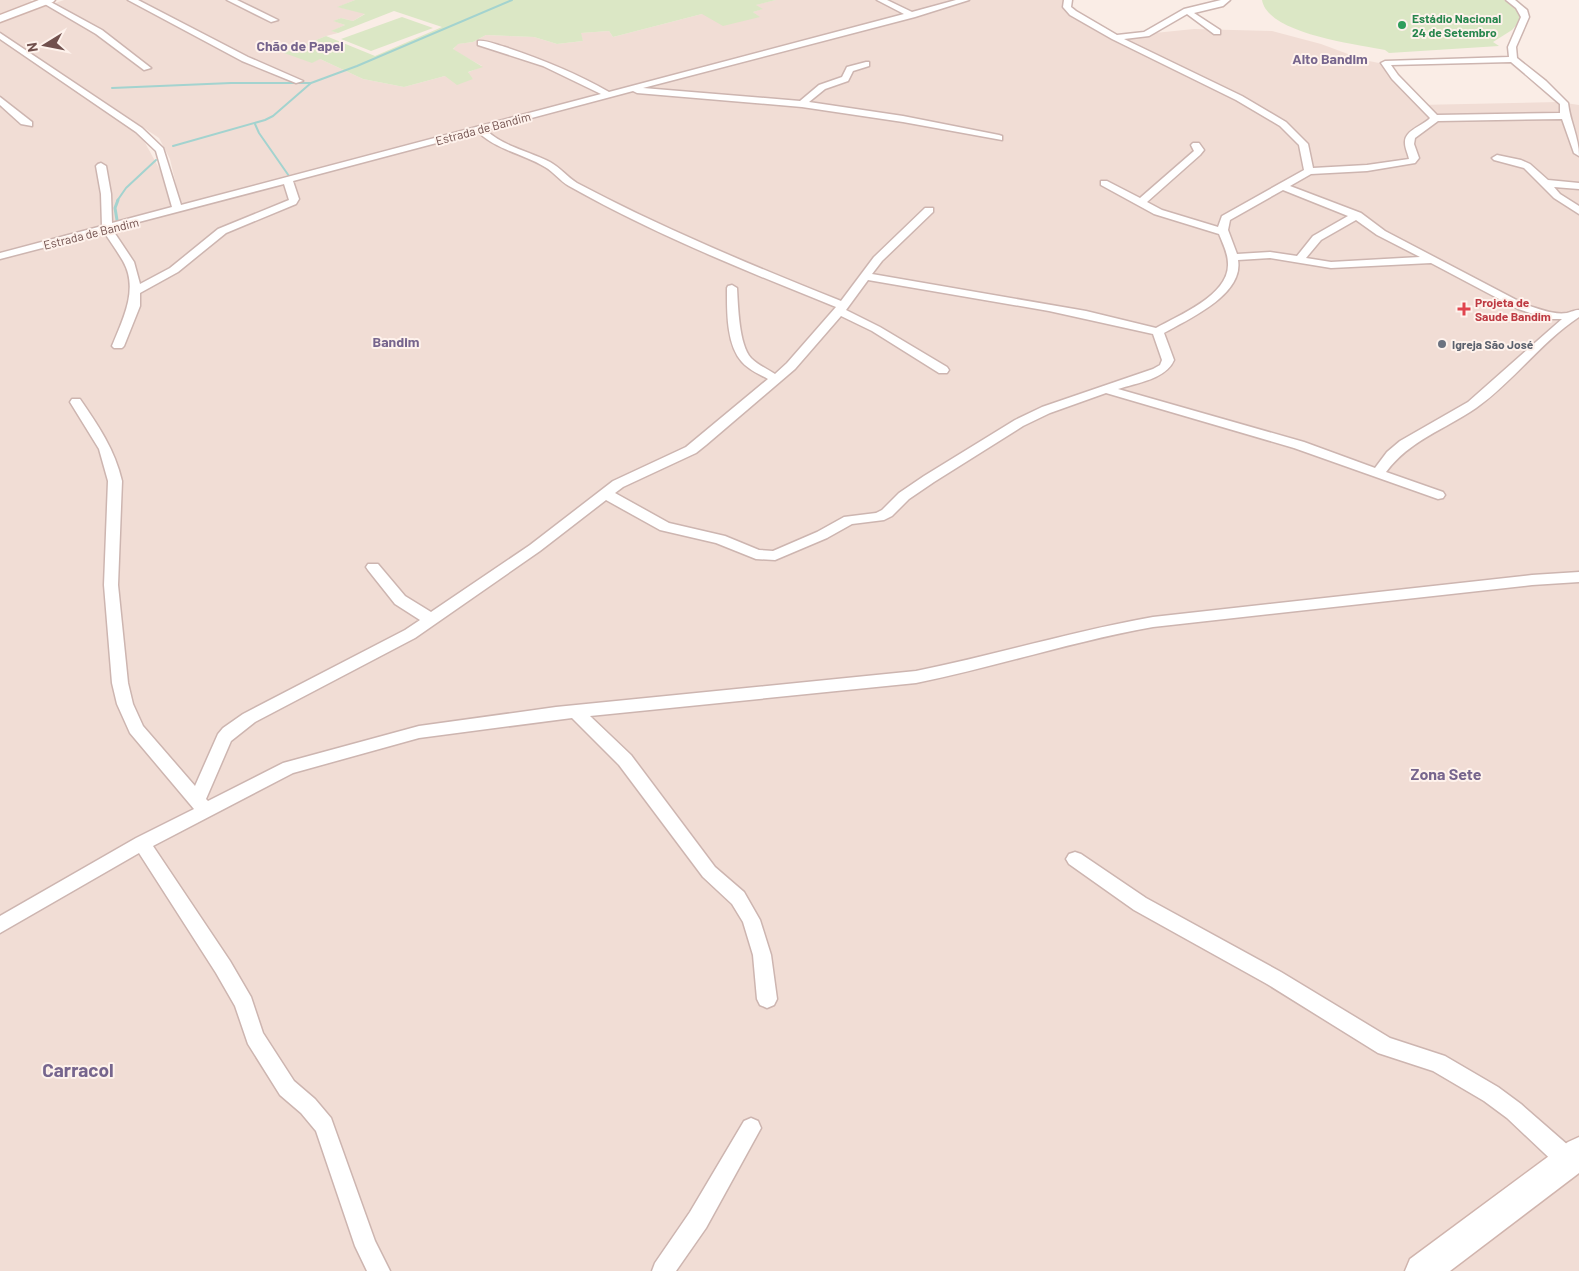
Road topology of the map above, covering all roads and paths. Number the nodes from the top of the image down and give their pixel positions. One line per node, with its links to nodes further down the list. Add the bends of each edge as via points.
1 (45, 0): 12 (street); 20 (street, via 99,32)
2 (132, 0): 21 (street, via 246,59)
3 (231, 0): 13 (street)
4 (881, 0): 11 (street)
5 (965, 0): 9 (street, Estrada de Bandim)
6 (1068, 0): 16 (street, via 1068,9)
7 (1226, 0): 10 (street)
8 (1510, 0): 18 (street, via 1521,8 1525,16 1525,24 1512,48)
9 (954, 1): 11 (street, Estrada de Bandim)
10 (1187, 11): 14 (street); 16 (street, via 1146,34)
11 (912, 15): 22 (street, Estrada de Bandim)
12 (0, 20)
13 (274, 20)
14 (1217, 32)
15 (0, 35): 42 (street, via 151,140 160,150)
16 (1115, 37): 35 (street, via 1239,98 1283,124 1303,144)
17 (481, 43): 23 (street, via 549,64)
18 (1513, 59): 26 (street, via 1564,103); 27 (street, via 1385,63)
19 (866, 64): 25 (street, via 850,70 845,80 822,87)
20 (147, 68)
21 (299, 81)
22 (628, 89): 23 (street, Estrada de Bandim); 25 (street)
23 (607, 94): 29 (street, Estrada de Bandim)
24 (0, 100): 28 (street)
25 (802, 104): 30 (street)
26 (1565, 116): 27 (street); 32 (street)
27 (1435, 118): 35 (street, via 1432,124 1411,137 1412,161 1367,168)
28 (29, 124)
29 (480, 129): 36 (street, Estrada de Bandim); 55 (street, via 491,140 555,169 563,179 655,226)
30 (999, 138)
31 (1196, 144): 41 (street, via 1197,154 1174,170 1160,188)
32 (1579, 153)
33 (1497, 158): 38 (street, via 1527,166)
34 (101, 166): 46 (street)
35 (1309, 171): 39 (street)
36 (288, 180): 42 (street, Estrada de Bandim); 54 (street, via 293,202 222,231 174,270)
37 (1104, 183): 41 (street)
38 (1545, 183): 40 (street); 44 (street, via 1557,196)
39 (1282, 186): 45 (street); 47 (street, via 1226,218)
40 (1579, 186)
41 (1141, 202): 47 (street, via 1174,218)
42 (178, 210): 46 (street, Estrada de Bandim)
43 (929, 210): 52 (street, via 883,254)
44 (1579, 210)
45 (1357, 215): 50 (street, via 1317,238); 51 (street, via 1381,233)
46 (108, 229): 48 (street, Estrada de Bandim); 54 (street, via 129,262)
47 (1222, 232): 49 (street)
48 (0, 256)
49 (1234, 257): 50 (street, via 1270,255); 57 (street, via 1224,290)
50 (1299, 260): 51 (street, via 1331,265)
51 (1432, 260): 56 (street, via 1538,314)
52 (866, 276): 55 (street); 57 (street, via 1085,313)
53 (732, 288): 60 (street, via 732,312 744,356)
54 (135, 291): 58 (street, via 130,321)
55 (841, 309): 59 (street); 60 (street, via 807,350)
56 (1576, 313): 63 (street, via 1472,405 1392,454)
57 (1158, 332): 61 (street, via 1168,360 1165,367)
58 (118, 346)
59 (942, 370)
60 (776, 379): 64 (street, via 691,450 629,478)
61 (1108, 390): 63 (street, via 1289,442); 64 (street, via 1064,403 1019,423 910,492 879,517 849,520 775,555 756,554 720,539 665,527)
62 (76, 402): 70 (street, via 100,438 113,467 111,585 120,683 125,704 136,729)
63 (1377, 474): 65 (street)
64 (607, 494): 68 (street, via 535,548)
65 (1438, 494)
66 (373, 567): 68 (street, via 400,600)
67 (1579, 577): 69 (street, via 1153,622 916,677)
68 (430, 619): 70 (street, via 387,647 248,718 229,732 220,745)
69 (575, 711): 70 (street, via 389,739 289,768); 74 (street, via 625,760 709,872 738,898 750,920 762,955)
70 (201, 805): 71 (street)
71 (142, 843): 73 (street); 77 (street, via 224,967 244,1003 255,1037 286,1088 324,1125 366,1246)
72 (1075, 858): 76 (street, via 1140,904 1274,978 1386,1046 1438,1063 1491,1094)
73 (0, 925)
74 (766, 999)
75 (751, 1128): 78 (street, via 698,1220)
76 (1574, 1157): 79 (street)
77 (379, 1271)
78 (663, 1271)
79 (1422, 1271)

